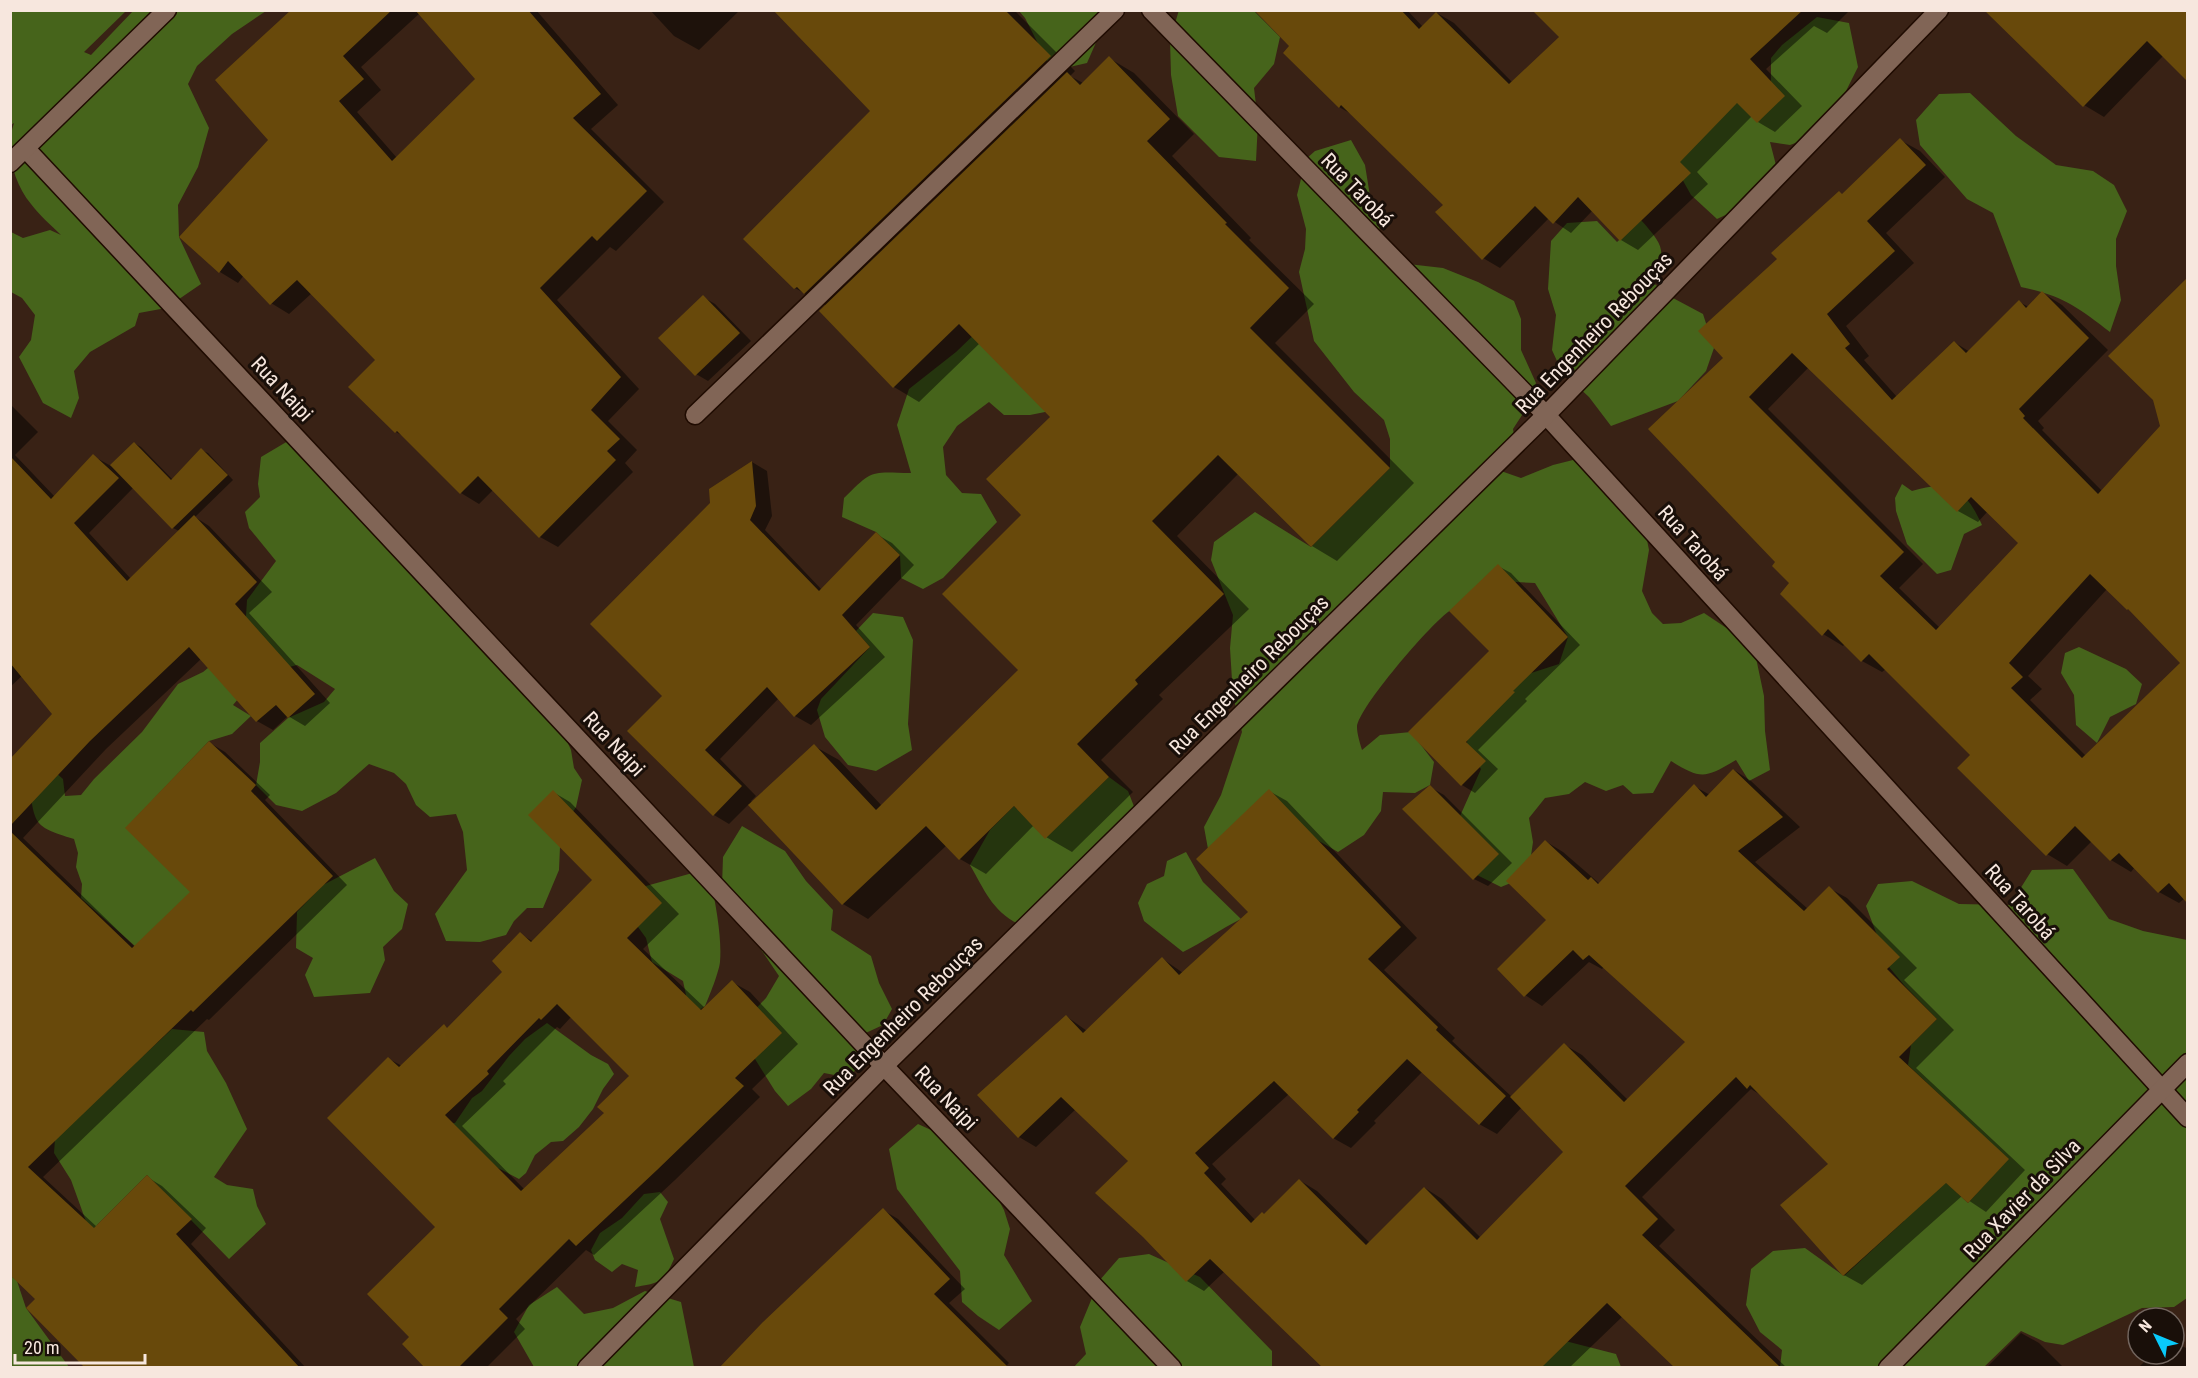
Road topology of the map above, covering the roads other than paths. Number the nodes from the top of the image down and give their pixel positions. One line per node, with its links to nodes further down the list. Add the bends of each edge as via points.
1 (167, 10): 5 (street)
2 (1115, 10): 7 (street)
3 (1151, 10): 8 (street, Rua Tarobá)
4 (1939, 10): 8 (street, Rua Engenheiro Rebouças)
5 (26, 149): 6 (street); 10 (street, Rua Naipi)
6 (10, 163)
7 (695, 415)
8 (1546, 415): 10 (street, Rua Engenheiro Rebouças); 11 (street, Rua Tarobá)
9 (2187, 1063): 11 (street, Rua Xavier da Silva)
10 (884, 1066): 13 (street, Rua Engenheiro Rebouças); 14 (street, Rua Naipi)
11 (2161, 1090): 12 (street, Rua Tarobá); 15 (street, Rua Xavier da Silva)
12 (2187, 1118)
13 (587, 1368)
14 (1172, 1368)
15 (1888, 1368)

